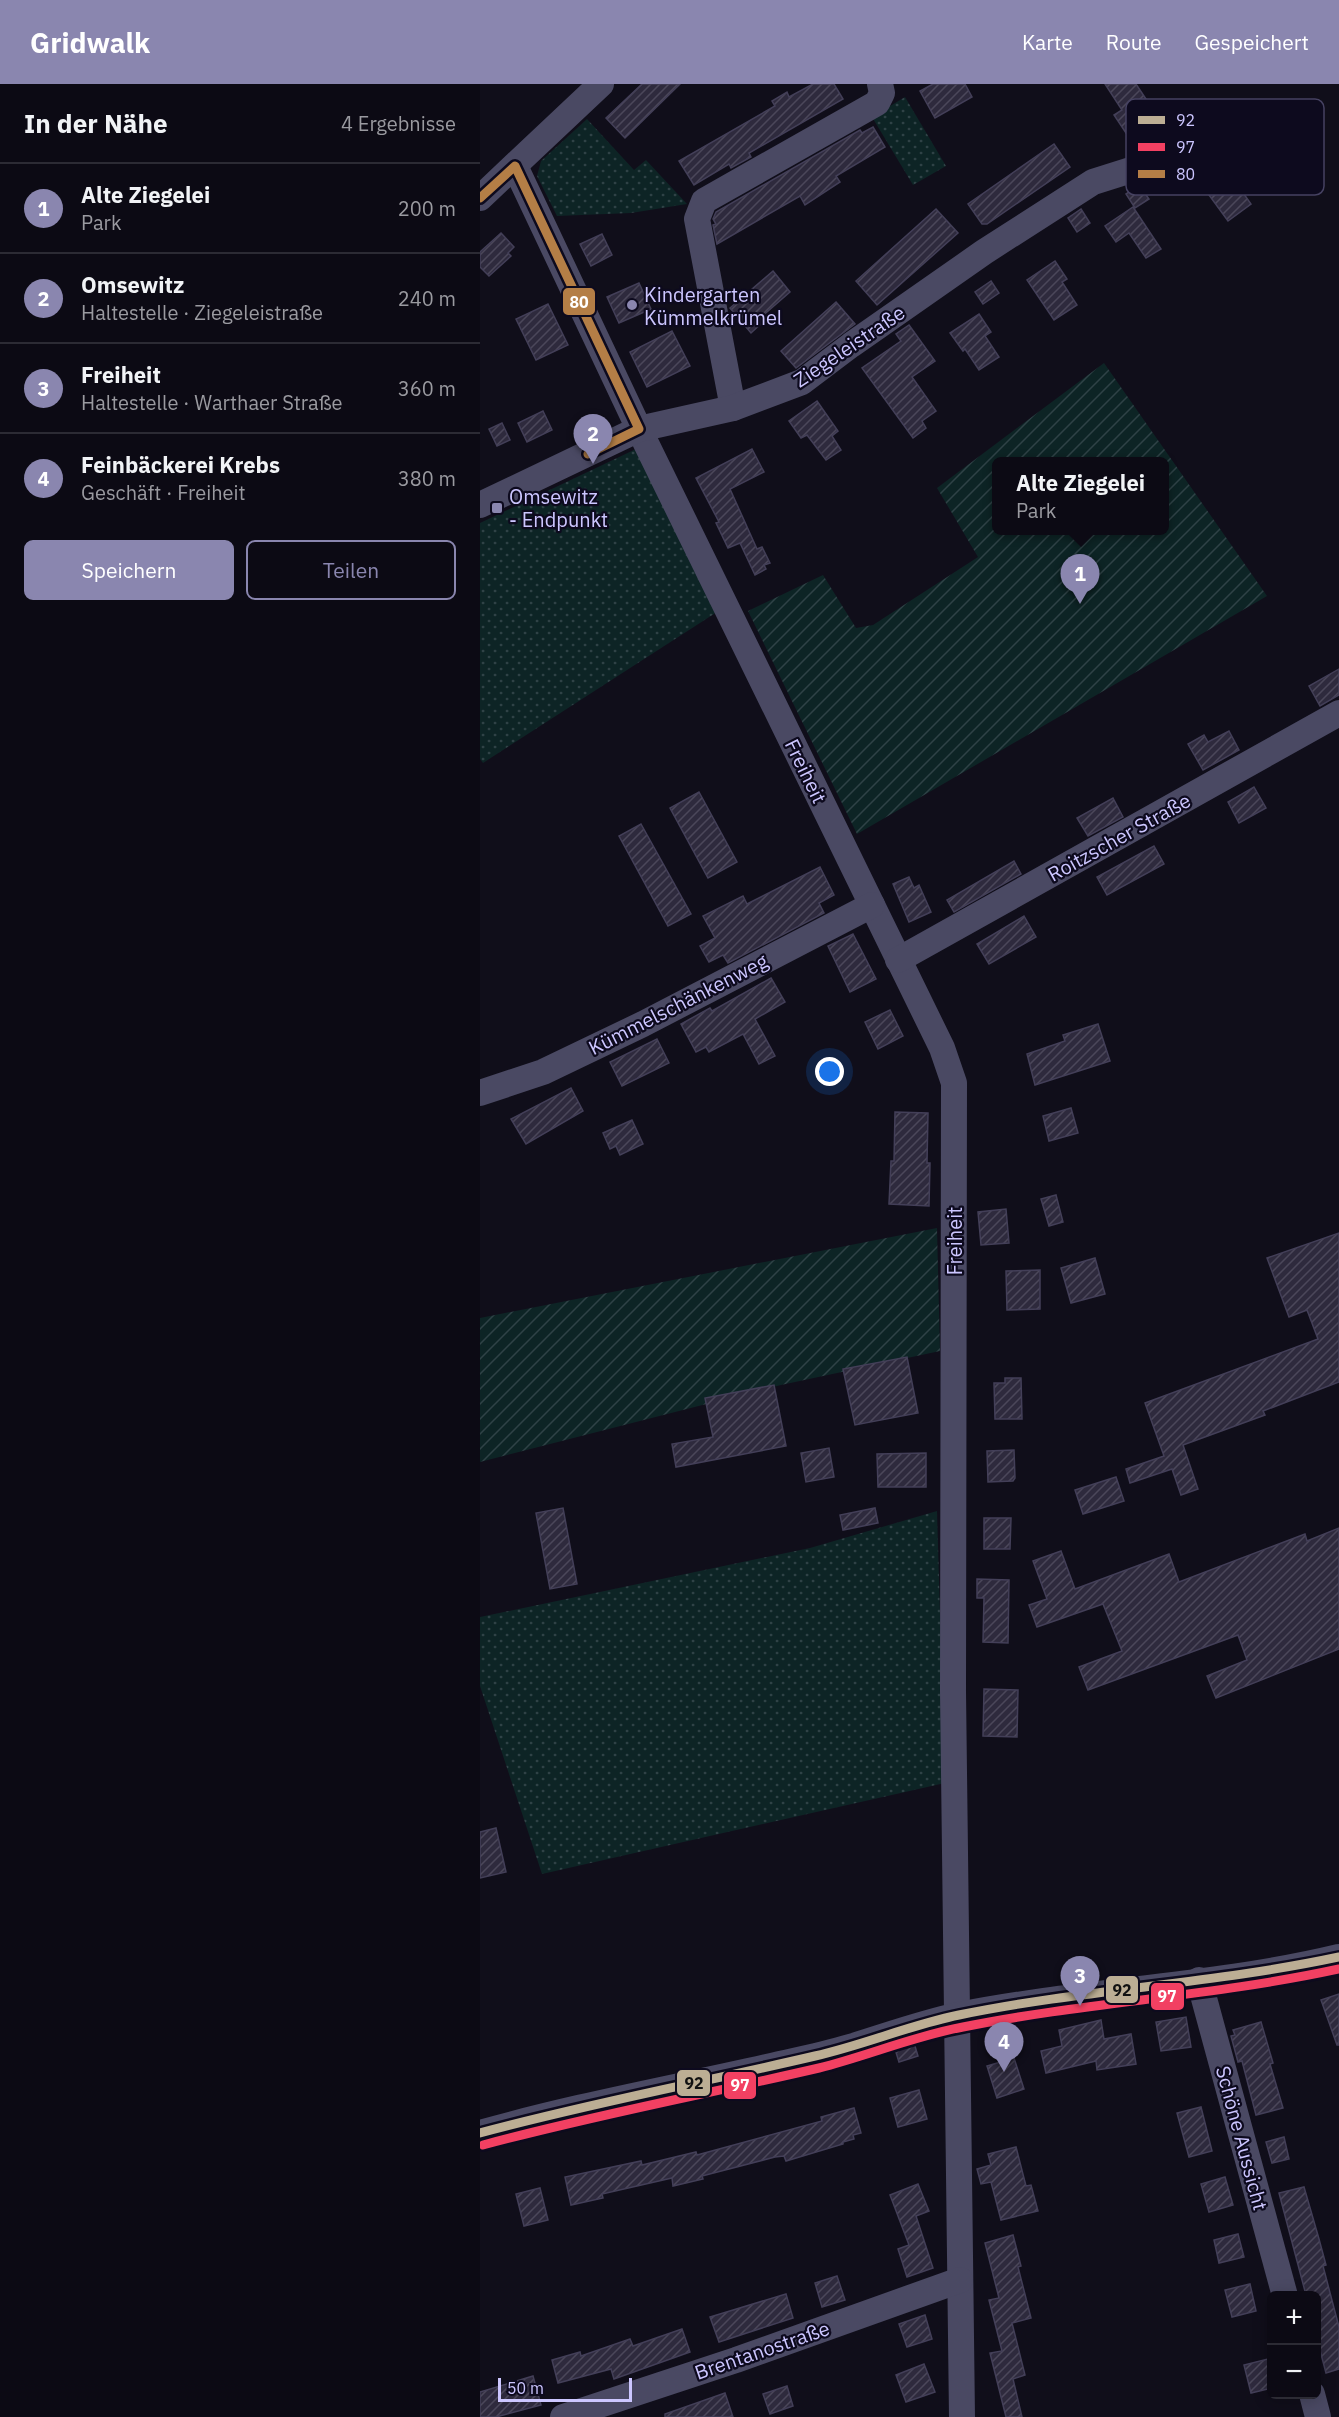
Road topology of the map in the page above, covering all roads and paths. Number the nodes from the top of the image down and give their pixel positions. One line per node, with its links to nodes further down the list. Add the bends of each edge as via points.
1 (886, 87): 6 (street, via 877,103 704,201 697,219)
2 (589, 88): 3 (street)
3 (515, 166): 5 (street); 7 (street, Freiheit)
4 (1126, 172): 6 (street, Ziegeleistraße, via 1093,182 1014,233 802,382)
5 (480, 198)
6 (733, 408): 7 (street, Ziegeleistraße)
7 (639, 429): 8 (street, Ziegeleistraße); 10 (street, Freiheit)
8 (480, 505)
9 (1339, 713): 11 (street, Roitzscher Straße)
10 (872, 905): 11 (street, Freiheit); 12 (street, Kümmelschänkenweg, via 543,1072)
11 (898, 960): 15 (street, Freiheit, via 951,1069 955,1097 953,1691)
12 (480, 1093)
13 (1339, 1957): 14 (street)
14 (1199, 1980): 15 (street); 18 (street, Schöne Aussicht)
15 (959, 2015): 16 (street, via 838,2050 620,2097); 17 (street, Freiheit)
16 (480, 2133)
17 (960, 2280): 20 (street, Brentanostraße); 21 (street, Freiheit)
18 (1284, 2291)
19 (1313, 2399): 22 (street)
20 (563, 2417)
21 (962, 2417)
22 (1318, 2417)

